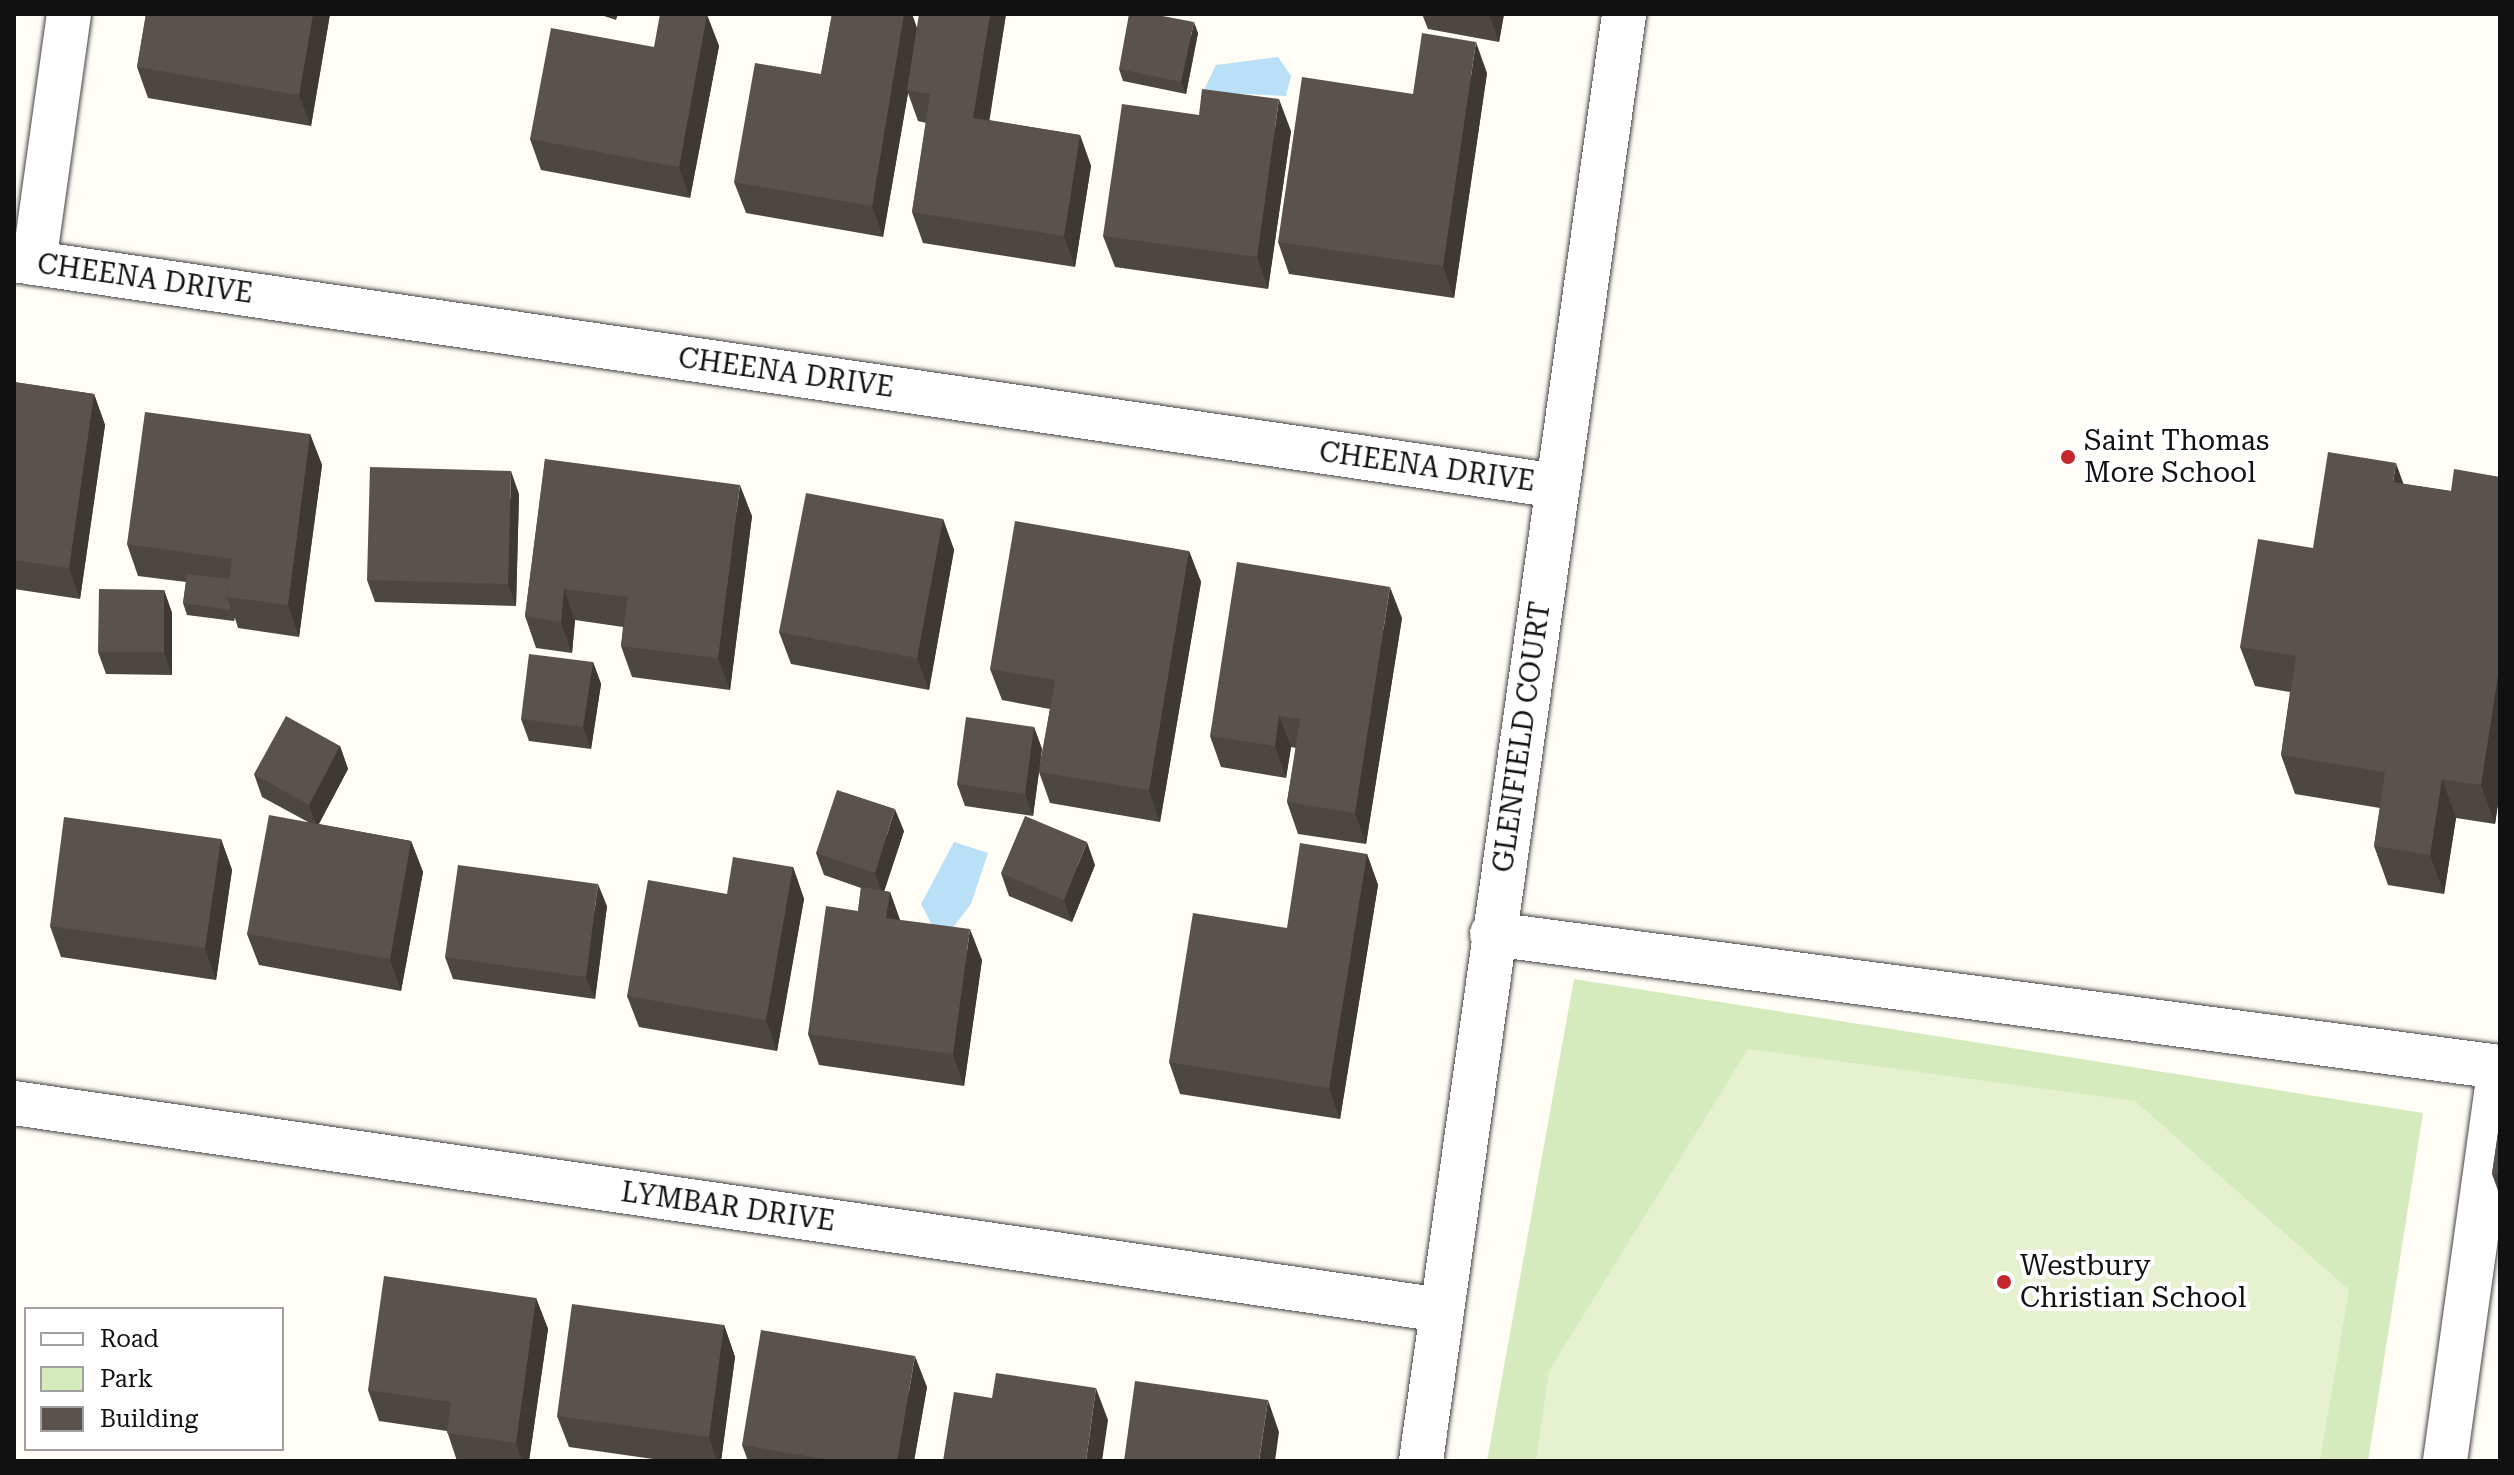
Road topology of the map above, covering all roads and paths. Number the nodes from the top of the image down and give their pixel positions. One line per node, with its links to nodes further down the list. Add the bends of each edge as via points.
1 (69, 14): 3 (street)
2 (1624, 14): 4 (street, GLENFIELD COURT)
3 (24, 262): 4 (street, CHEENA DRIVE)
4 (1558, 486): 5 (street, GLENFIELD COURT)
5 (1492, 934): 6 (street); 8 (street, GLENFIELD COURT)
6 (2500, 1067): 10 (street)
7 (14, 1103): 8 (street, LYMBAR DRIVE)
8 (1442, 1310): 9 (street, GLENFIELD COURT)
9 (1421, 1461)
10 (2445, 1461)

